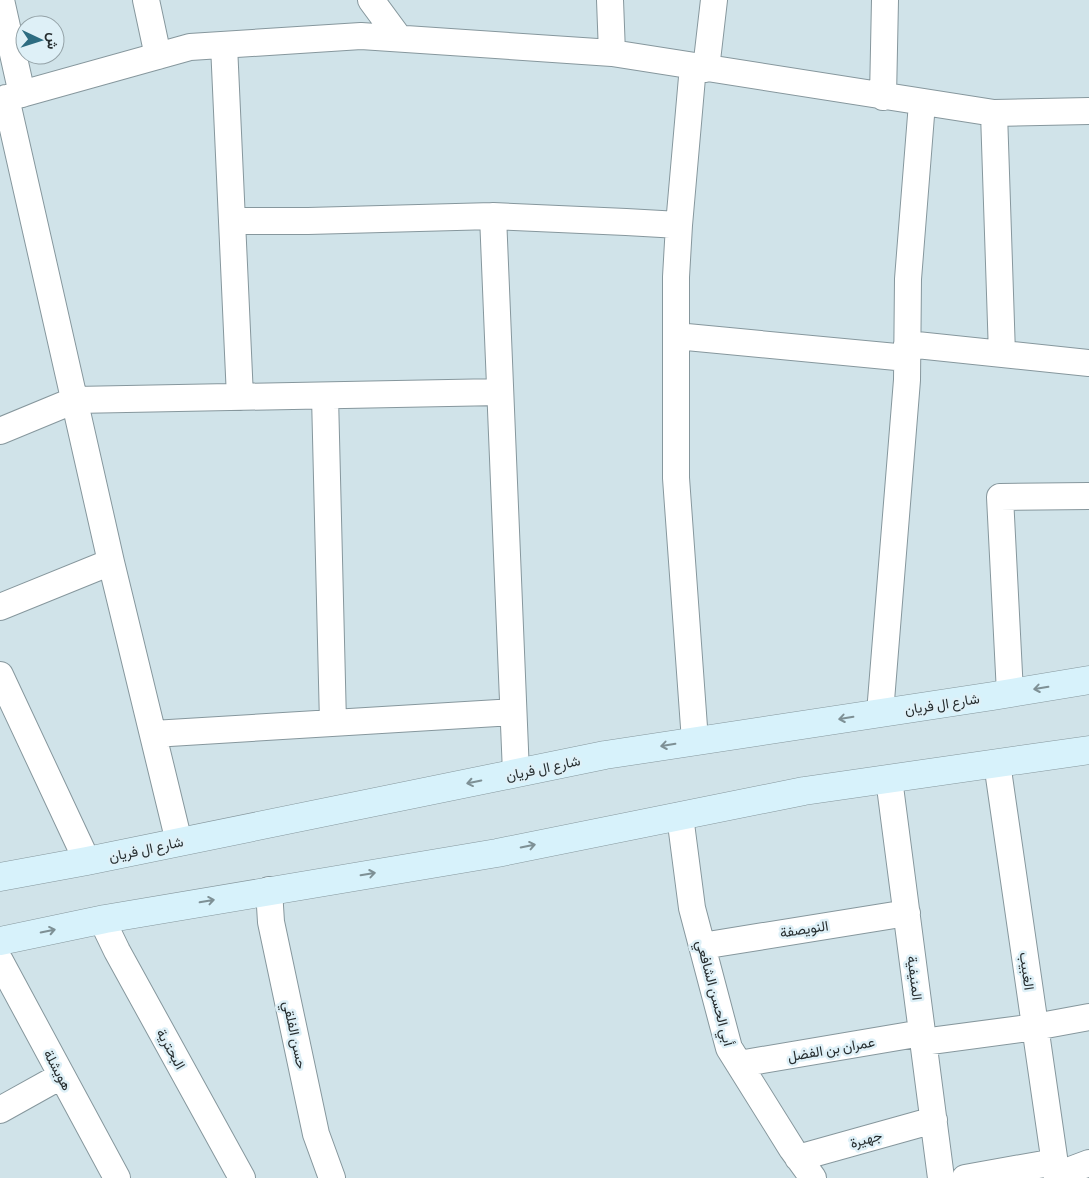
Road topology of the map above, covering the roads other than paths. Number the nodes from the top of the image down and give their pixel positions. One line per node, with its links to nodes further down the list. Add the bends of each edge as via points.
1 (1, 0): 12 (street)
2 (146, 0): 10 (street)
3 (371, 0): 7 (street)
4 (610, 0): 9 (street)
5 (714, 0): 11 (street)
6 (884, 0): 13 (street)
7 (399, 38): 8 (street, via 361,36); 9 (street)
8 (224, 45): 10 (street, via 190,47); 18 (street)
9 (612, 53): 11 (street)
10 (158, 56): 12 (street)
11 (700, 67): 13 (street); 19 (street)
12 (10, 97): 27 (street)
13 (883, 97): 14 (street)
14 (922, 102): 16 (street); 21 (street, via 908,279)
15 (1089, 111): 16 (street)
16 (994, 114): 22 (street)
17 (493, 216): 18 (street); 19 (street); 24 (street)
18 (232, 221): 26 (street)
19 (679, 225): 20 (street)
20 (676, 336): 21 (street); 39 (street, via 676,478)
21 (907, 351): 22 (street); 36 (street)
22 (1002, 354): 23 (street)
23 (1089, 363)
24 (500, 392): 25 (street); 35 (street)
25 (325, 396): 26 (street); 37 (street)
26 (240, 397): 27 (street)
27 (75, 400): 28 (street); 30 (street)
28 (0, 430)
29 (1089, 496): 34 (street, via 1000,497)
30 (111, 562): 31 (street); 38 (street)
31 (0, 607)
32 (0, 675): 46 (street)
33 (1089, 680): 34 (main road, شارع ال فريان, one-way to 34)
34 (1010, 693): 36 (main road, شارع ال فريان)
35 (513, 712): 37 (street); 42 (street)
36 (880, 713): 39 (main road, شارع ال فريان, one-way to 39)
37 (333, 722): 38 (street)
38 (153, 734): 45 (street)
39 (695, 741): 42 (main road, شارع ال فريان, one-way to 42)
40 (1089, 750): 41 (main road)
41 (997, 763): 43 (main road); 55 (street, الغبيب)
42 (516, 773): 45 (main road, شارع ال فريان, one-way to 45)
43 (889, 779): 44 (main road); 49 (street, المنيفية)
44 (680, 816): 48 (main road, one-way to 44, via 497,852); 52 (street, أبي الحسن الشافعي, via 692,908)
45 (179, 842): 46 (main road, شارع ال فريان)
46 (86, 861): 47 (main road, شارع ال فريان)
47 (0, 877)
48 (269, 890): 50 (main road, one-way to 48); 66 (street, حسن الفلقي, via 271,922 316,1134)
49 (907, 913): 52 (street, النويصفة); 56 (street, المنيفية)
50 (102, 920): 51 (main road, one-way to 50); 65 (street, البحترية)
51 (0, 941)
52 (702, 946): 57 (street, أبي الحسن الشافعي, via 729,1048)
53 (0, 961): 58 (street, هويشلة)
54 (1089, 1017): 55 (street, عمران بن الفضل)
55 (1035, 1027): 56 (street, عمران بن الفضل); 63 (street, الغبيب)
56 (923, 1037): 57 (street, عمران بن الفضل); 60 (street, المنيفية)
57 (739, 1064): 62 (street, أبي الحسن الشافعي)
58 (61, 1076): 59 (street); 64 (street, هويشلة)
59 (0, 1110)
60 (934, 1120): 62 (street, جهيرة); 67 (street, المنيفية)
61 (1089, 1163): 63 (street)
62 (805, 1168)
63 (1056, 1172): 68 (street)
64 (117, 1178)
65 (242, 1178)
66 (332, 1178)
67 (941, 1178)
68 (965, 1178)

